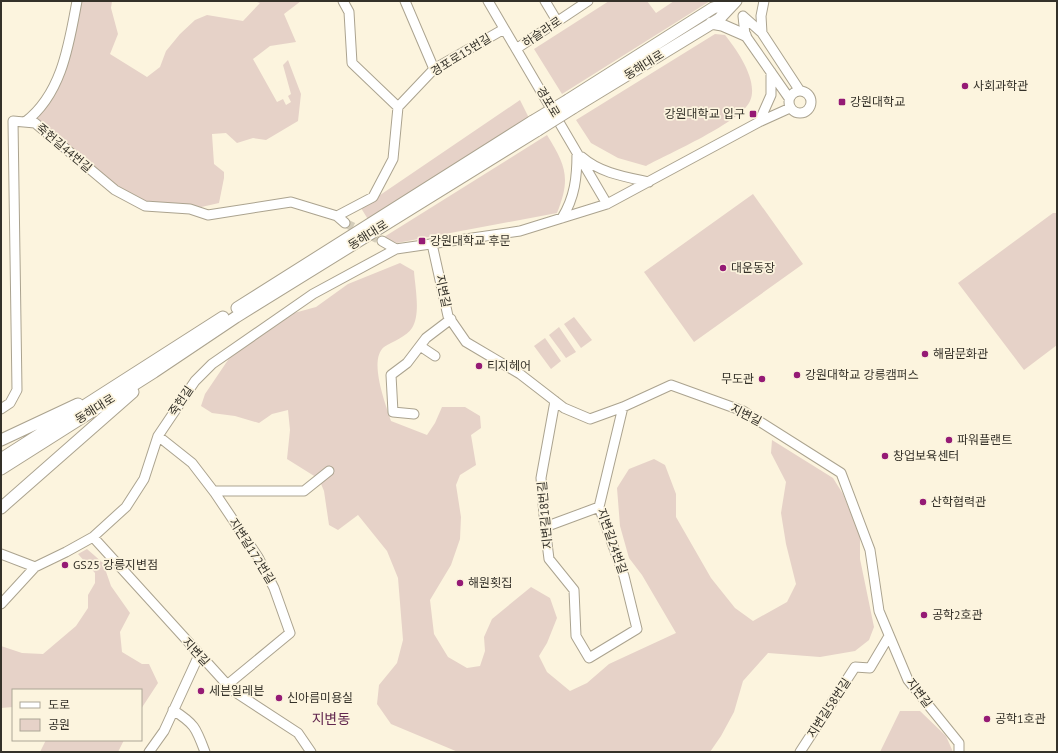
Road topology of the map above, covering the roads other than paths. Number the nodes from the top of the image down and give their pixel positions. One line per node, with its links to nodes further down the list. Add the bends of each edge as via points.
1 (77, 1): 23 (street, via 57,81 50,95)
2 (343, 1): 21 (street, via 349,12 352,63)
3 (405, 1): 16 (street)
4 (488, 1): 12 (street, 경포로)
5 (545, 1): 10 (street)
6 (588, 1): 10 (street, 하슬라로)
7 (736, 1): 9 (street); 11 (main road, 동해대로); 20 (main road, 동해대로, via 713,8)
8 (764, 1): 13 (street, via 761,16)
9 (743, 16): 13 (street); 14 (street)
10 (557, 22): 15 (street, 하슬라로)
11 (711, 23): 14 (main road); 20 (main road, 동해대로)
12 (504, 29): 15 (street, 경포로); 16 (street, 경포로15번길)
13 (762, 33): 18 (street)
14 (745, 35): 17 (street)
15 (516, 49): 26 (street, 경포로)
16 (434, 69): 21 (street, 경포로15번길)
17 (771, 72): 19 (street); 24 (street, via 770,96)
18 (800, 91): 19 (street); 22 (street, via 810,98 810,108 802,114)
19 (789, 98): 22 (street)
20 (570, 104): 25 (main road, 동해대로, bridge)
21 (398, 107): 29 (street, via 393,159 373,197)
22 (790, 108): 24 (street)
23 (25, 122): 29 (street, 죽헌길44번길, via 35,123 114,190 145,206 190,209 208,215 291,202); 42 (street, 죽헌길44번길, via 13,121 17,390 10,404)
24 (759, 122): 27 (street)
25 (536, 126): 38 (main road, 동해대로); 39 (main road, 동해대로, via 308,262)
26 (577, 152): 27 (street, via 589,163 613,174); 28 (street, 경포로); 30 (street, via 574,194)
27 (649, 182): 28 (street)
28 (607, 204): 30 (street)
29 (336, 216): 31 (street, 죽헌길44번길)
30 (562, 218): 33 (street, via 520,231)
31 (345, 223)
32 (382, 241): 34 (street)
33 (432, 244): 34 (street); 35 (street, 지변길)
34 (396, 249): 44 (street, 죽헌길, via 313,294 212,364 195,381)
35 (451, 320): 36 (street, via 426,338); 40 (street, 지변길, via 466,342 520,374)
36 (420, 346): 37 (street); 43 (street, via 407,363 391,375 393,412)
37 (435, 356)
38 (154, 372): 47 (main road, 동해대로); 51 (main road)
39 (113, 388): 45 (main road); 46 (main road, 동해대로)
40 (555, 401): 41 (street, 지변길, via 564,408 590,419); 52 (street, 지변길18번길, via 541,478)
41 (623, 407): 50 (street, 지변길24번길); 58 (street, 지변길, via 671,385 743,411 841,473 870,550 879,611)
42 (1, 409)
43 (414, 414)
44 (158, 436): 49 (street, 지변길172번길, via 192,463); 53 (street, 죽헌길, via 144,479 126,507)
45 (1, 440)
46 (1, 459)
47 (1, 469)
48 (329, 472): 49 (street, via 304,491)
49 (214, 491): 60 (street, 지변길172번길, via 261,563 274,588 290,633)
50 (599, 507): 52 (street); 57 (street, 지변길24번길, via 624,576)
51 (1, 508)
52 (544, 527): 57 (street, 지변길18번길, via 549,559 574,590 576,636 589,658)
53 (93, 537): 55 (street, 죽헌길); 59 (street, 지변길)
54 (1, 554): 55 (street)
55 (35, 567): 56 (street)
56 (1, 604)
57 (637, 629)
58 (889, 636): 65 (street, 지변길58번길, via 870,668 855,667); 66 (street, 지변길, via 908,680 959,743)
59 (199, 655): 60 (street, 지변길); 61 (street)
60 (227, 685): 64 (street, 지변길, via 298,733)
61 (173, 710): 62 (street, via 164,731); 63 (street, via 198,729)
62 (149, 752)
63 (205, 752)
64 (311, 752)
65 (800, 752)
66 (959, 752)

